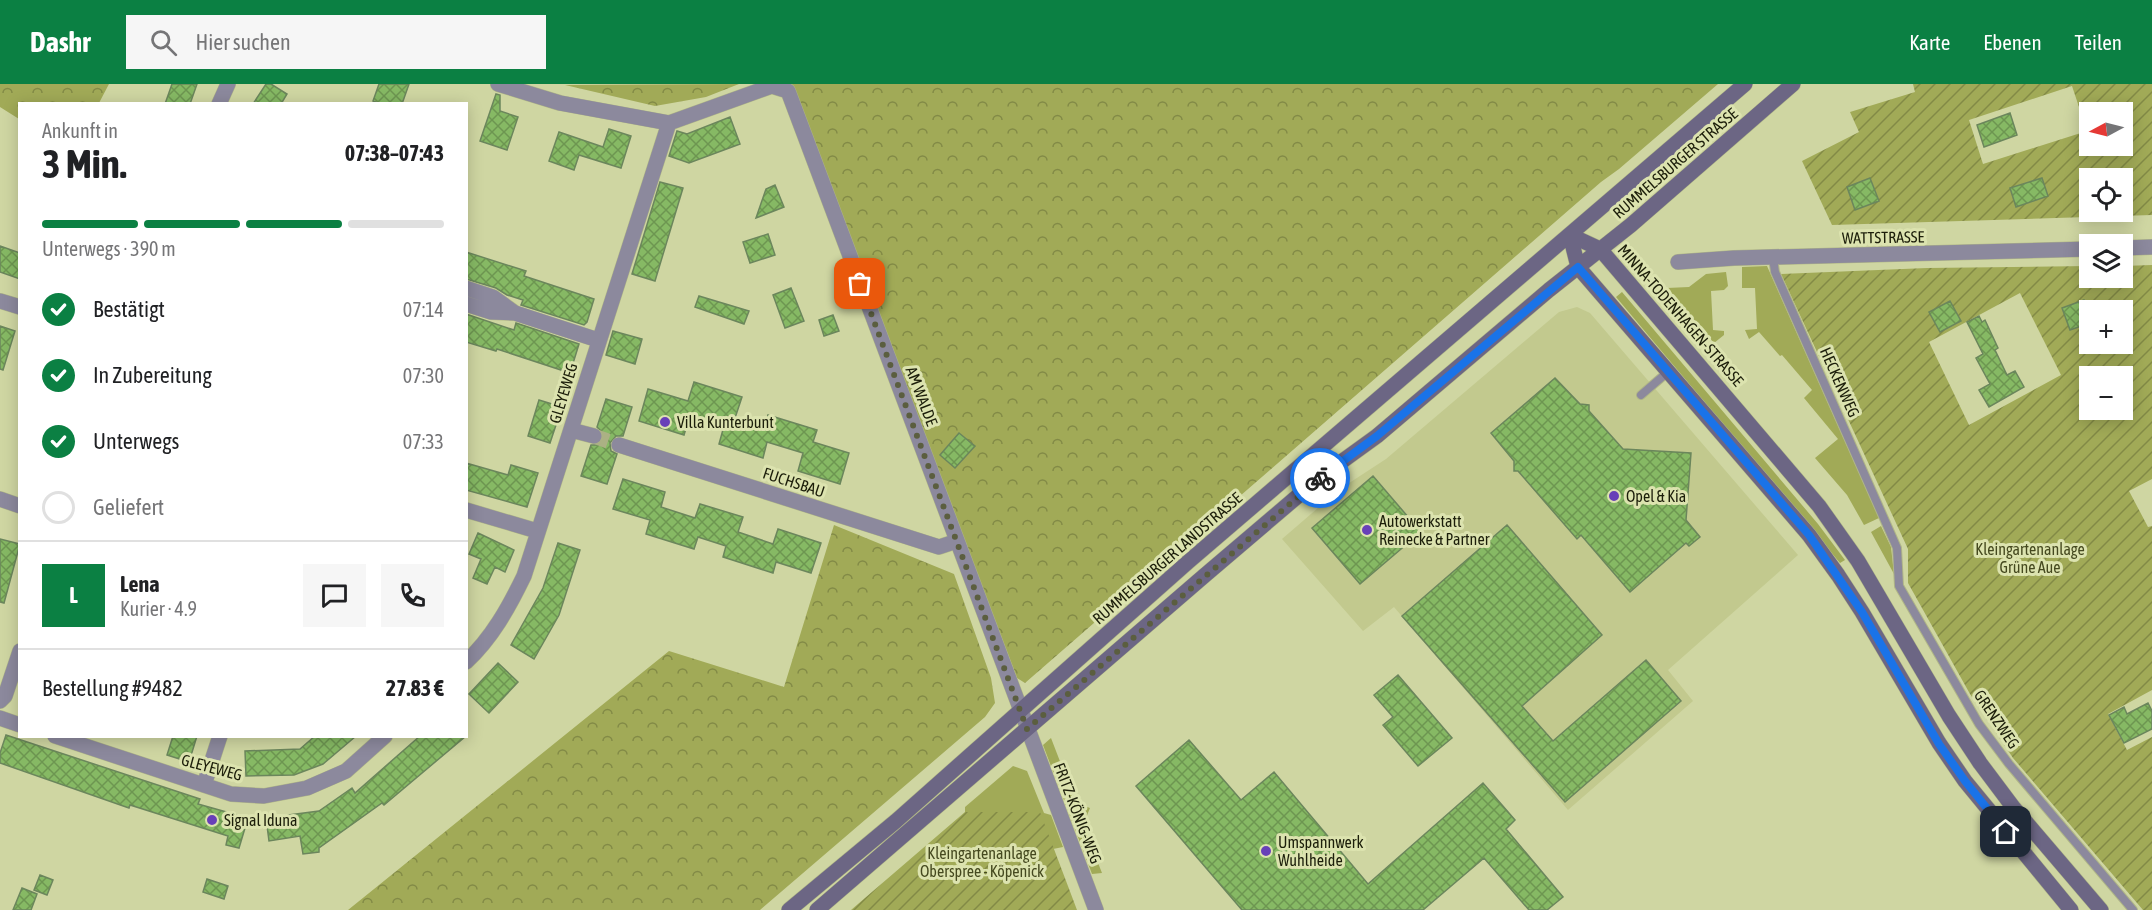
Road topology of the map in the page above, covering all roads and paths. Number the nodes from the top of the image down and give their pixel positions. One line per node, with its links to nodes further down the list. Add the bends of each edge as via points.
1 (228, 84): 5 (street)
2 (498, 84): 6 (street, via 560,103)
3 (1746, 84): 7 (main road, RUMMELSBURGER STRASSE)
4 (1793, 84): 10 (main road, RUMMELSBURGER STRASSE)
5 (220, 102)
6 (669, 123): 20 (street, GLEYEWEG); 31 (street, AM WALDE, via 772,86 788,91)
7 (1570, 235): 10 (main road, MINNA-TODENHAGEN-STRASSE); 14 (main road); 35 (main road, RUMMELSBURGER LANDSTRASSE, via 1188,562)
8 (2152, 247): 9 (street)
9 (2133, 248)
10 (1600, 249): 14 (main road, RUMMELSBURGER STRASSE); 47 (main road, MINNA-TODENHAGEN-STRASSE, via 1819,506 1858,561 1980,763)
11 (2079, 249): 12 (street, WATTSTRASSE)
12 (1773, 258): 13 (street, WATTSTRASSE); 29 (lane, HECKENWEG, via 1775,272)
13 (1678, 262)
14 (1578, 267): 21 (main road); 38 (main road, via 1377,436 1319,478)
15 (468, 289): 19 (street, via 494,297)
16 (0, 301): 18 (street)
17 (468, 305): 19 (street, via 490,312)
18 (18, 306)
19 (515, 313): 20 (street)
20 (598, 340): 23 (street, GLEYEWEG)
21 (1669, 371): 22 (lane); 46 (main road, via 1809,535 1856,603 1939,744)
22 (1641, 395)
23 (571, 430): 24 (street); 30 (street, GLEYEWEG)
24 (594, 436)
25 (620, 445): 31 (street, FUCHSBAU, via 939,547)
26 (0, 500): 27 (street)
27 (18, 505)
28 (468, 511): 30 (street)
29 (1885, 518): 48 (lane, GRENZWEG, via 1897,548 1899,586 1979,724)
30 (537, 531): 33 (street, GLEYEWEG, via 524,576 506,613)
31 (957, 541): 35 (street, AM WALDE)
32 (18, 656): 34 (street)
33 (468, 660)
34 (2, 697)
35 (1021, 711): 38 (street, AM WALDE); 43 (main road, RUMMELSBURGER LANDSTRASSE)
36 (0, 718): 37 (street)
37 (18, 724)
38 (1027, 729): 44 (main road); 45 (street, FRITZ-KÖNIG-WEG)
39 (61, 738): 42 (street, GLEYEWEG)
40 (218, 738): 42 (street)
41 (383, 738): 42 (street, GLEYEWEG, via 346,771 307,788 264,796 231,794)
42 (204, 785)
43 (789, 910)
44 (817, 910)
45 (1096, 910)
46 (2071, 910)
47 (2101, 910)
48 (2133, 910)

